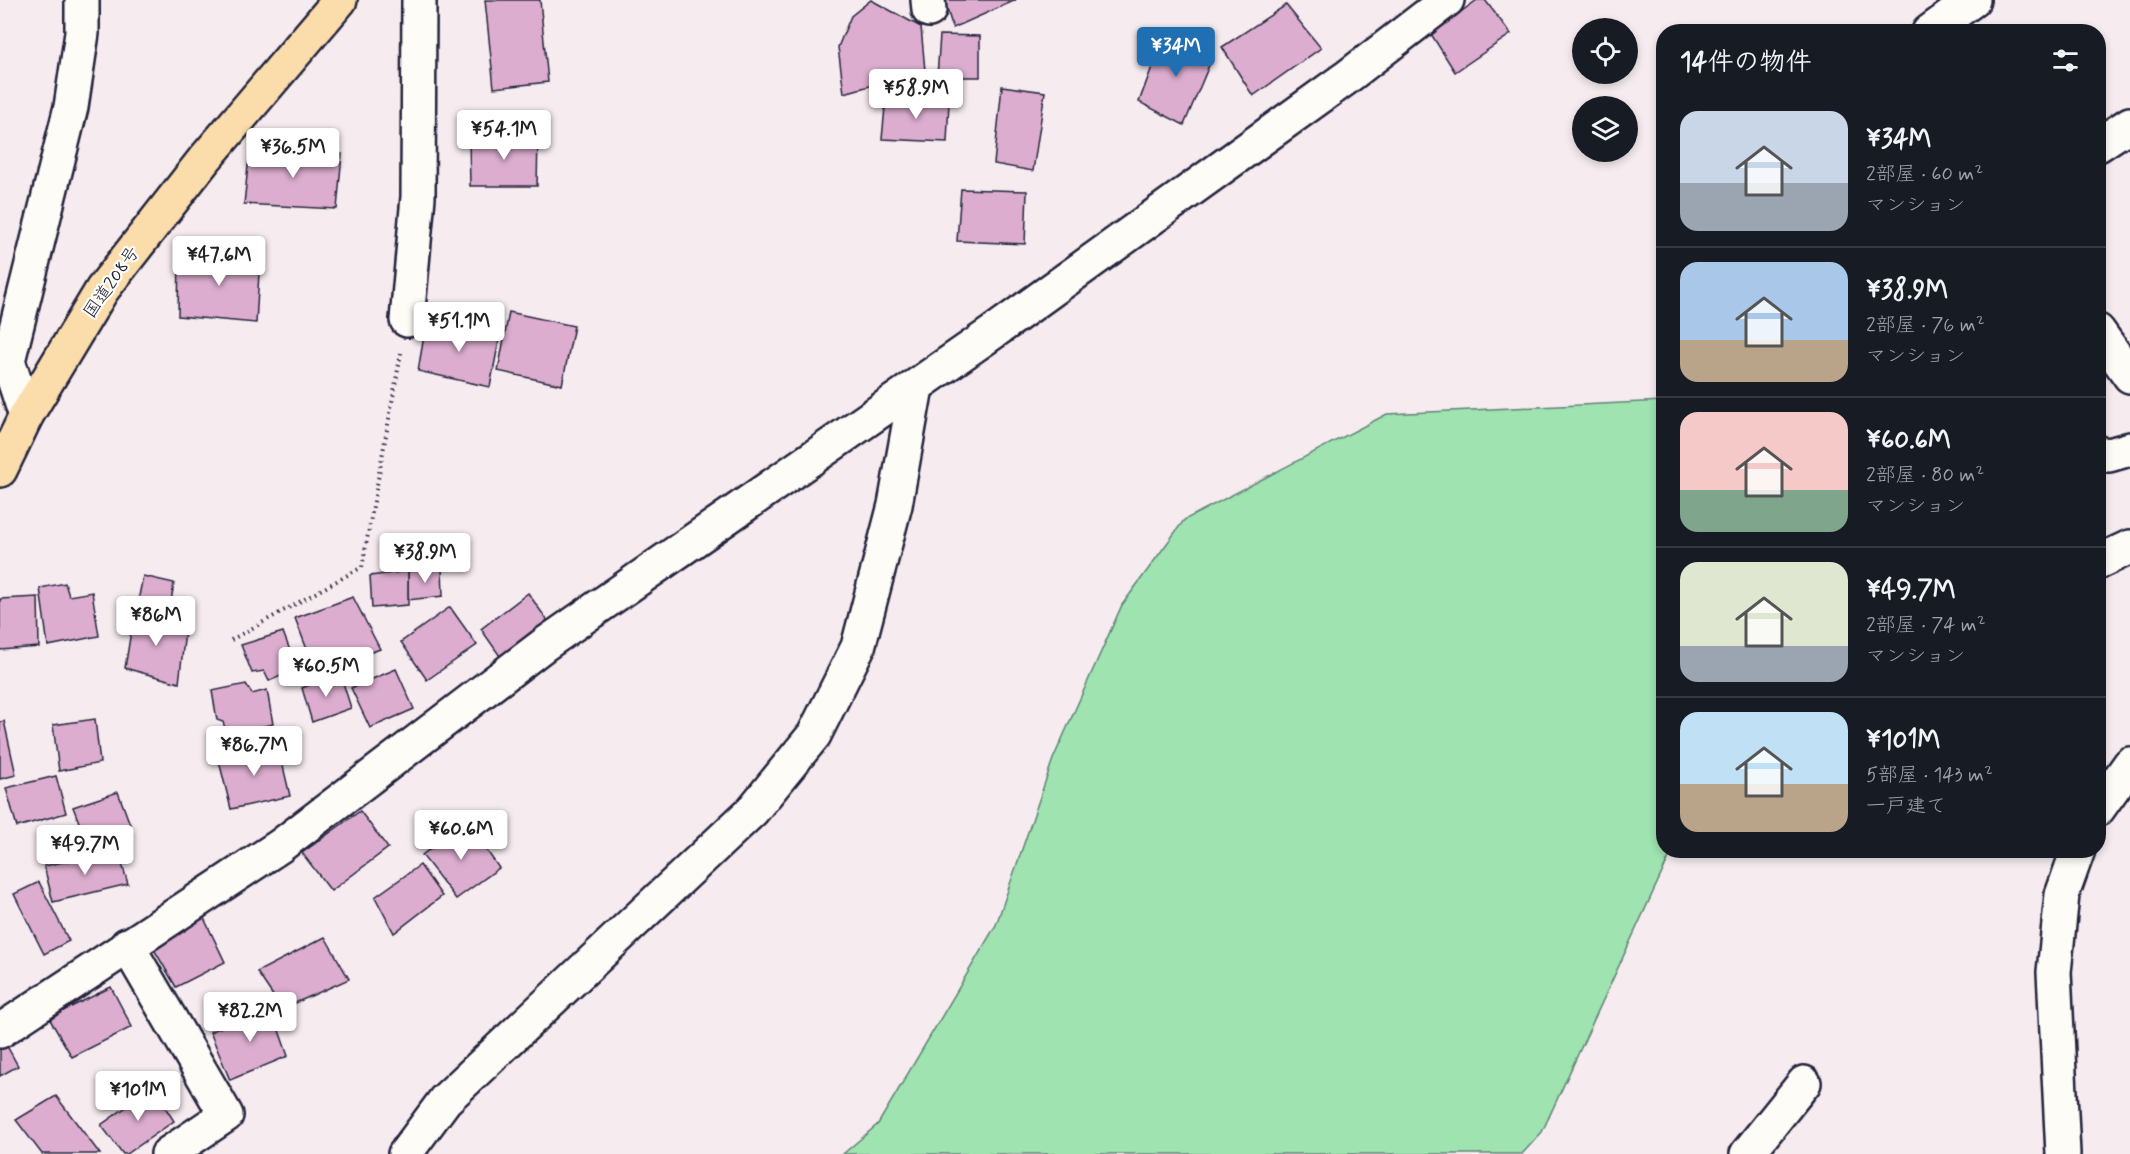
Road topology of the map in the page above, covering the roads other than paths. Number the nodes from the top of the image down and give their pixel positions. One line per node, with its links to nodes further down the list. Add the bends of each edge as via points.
1 (82, 0): 13 (street, via 82,33 71,107 8,361)
2 (340, 0): 13 (highway, 国道208号, via 203,161 102,290)
3 (419, 0): 9 (street, via 418,197)
4 (1447, 0): 12 (street, via 1346,78)
5 (1973, 0): 6 (street)
6 (1940, 24)
7 (2130, 124): 8 (street)
8 (2106, 140)
9 (407, 320)
10 (2106, 341): 11 (street)
11 (2128, 369)
12 (916, 387): 22 (street, via 545,644 280,846); 26 (street, via 896,506 858,647 814,735 752,811 445,1100)
13 (26, 416): 16 (highway, 国道208号)
14 (2130, 449): 15 (street)
15 (2106, 454)
16 (0, 470)
17 (2130, 547): 18 (street)
18 (2106, 558)
19 (2130, 764): 20 (street)
20 (2106, 798)
21 (2075, 858): 28 (street, via 2062,895 2054,972)
22 (127, 945): 23 (street); 25 (street, via 226,1115)
23 (0, 1031)
24 (1804, 1083): 27 (street)
25 (168, 1154)
26 (405, 1154)
27 (1747, 1154)
28 (2063, 1154)

